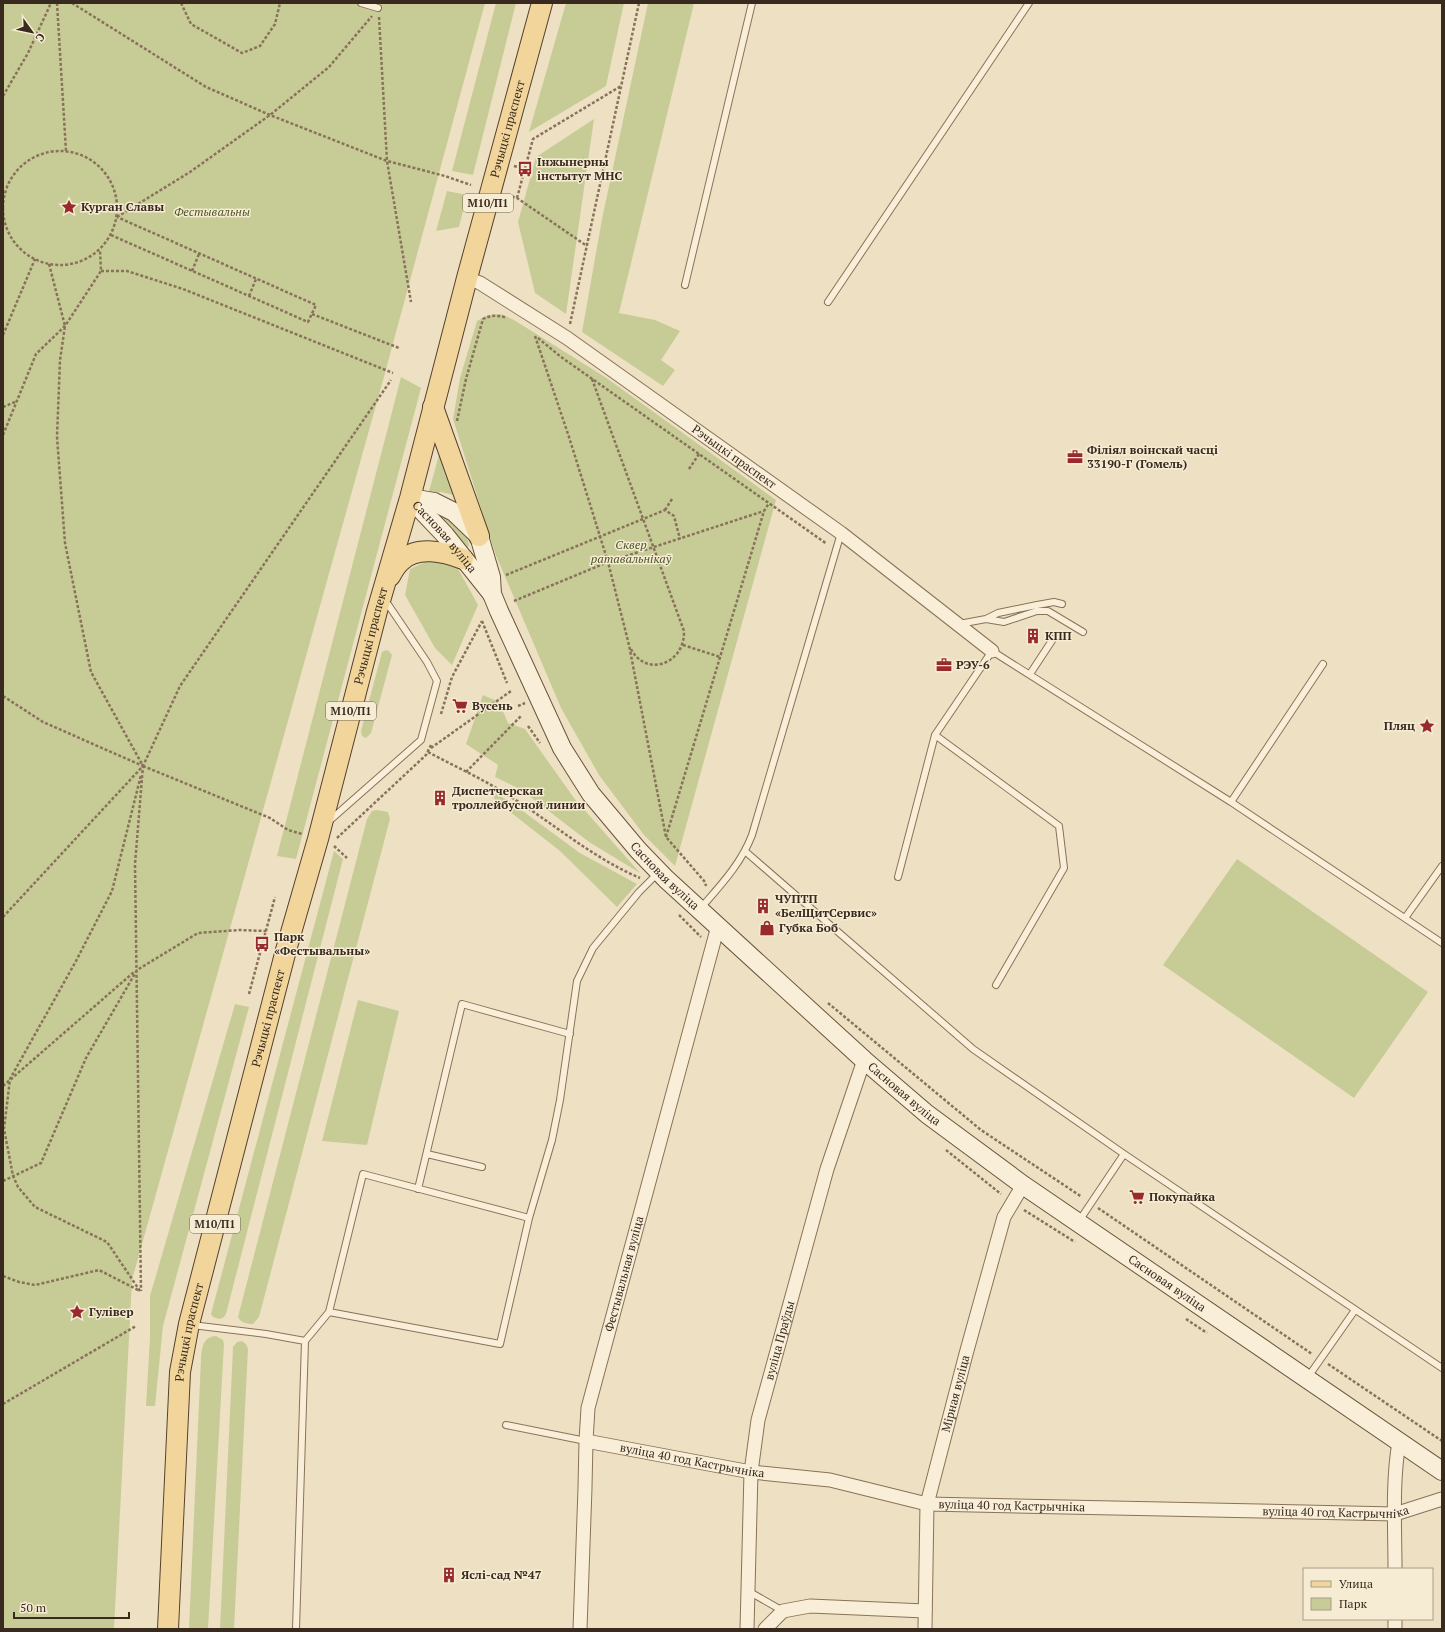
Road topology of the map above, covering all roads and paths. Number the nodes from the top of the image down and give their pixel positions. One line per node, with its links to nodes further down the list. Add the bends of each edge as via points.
1 (51, 3): 13 (path, via 28,53)
2 (57, 3): 15 (path)
3 (72, 3): 14 (path, via 206,87)
4 (181, 3): 5 (path, via 192,24 242,53 260,46 275,24)
5 (280, 3)
6 (361, 3): 11 (lane)
7 (542, 3): 30 (main road, Рэчыцкі праспект / М10/П1)
8 (638, 3): 12 (path)
9 (752, 3): 32 (lane)
10 (1029, 3): 35 (lane)
11 (378, 8): 14 (path, via 330,67); 16 (path)
12 (621, 85): 19 (path, via 533,139); 23 (path)
13 (3, 96)
14 (270, 116): 16 (path); 21 (path, via 190,172)
15 (66, 151): 20 (path, via 48,152 30,160 16,172 7,188); 21 (path, via 81,155 106,173 114,187)
16 (387, 161): 17 (path); 34 (path)
17 (471, 185)
18 (506, 194): 19 (path)
19 (517, 198): 23 (path)
20 (3, 206): 26 (path, via 5,223 12,238 22,250)
21 (117, 217): 22 (path); 25 (path)
22 (111, 235): 24 (path); 28 (path)
23 (587, 246): 39 (path)
24 (100, 249): 27 (path, via 77,263); 29 (path)
25 (199, 254): 28 (path); 31 (path)
26 (35, 259): 27 (path); 41 (path)
27 (49, 264): 38 (path)
28 (192, 270): 33 (path)
29 (101, 271): 38 (path); 44 (path, via 127,271 183,289)
30 (467, 278): 49 (main road, Рэчыцкі праспект / М10/П1); 60 (street, Рэчыцкі праспект, via 480,282 567,338)
31 (256, 279): 33 (path); 36 (path, via 316,305)
32 (685, 285)
33 (249, 296): 36 (path, via 308,322)
34 (411, 302)
35 (828, 302)
36 (312, 314): 43 (path)
37 (513, 321): 50 (path, via 500,315 483,319)
38 (65, 326): 47 (path, via 36,354); 90 (path, via 60,360 57,437 65,543 91,672)
39 (569, 330)
40 (530, 332): 42 (path)
41 (3, 335)
42 (536, 336): 45 (path); 62 (path)
43 (399, 348)
44 (392, 373)
45 (592, 378): 52 (path); 59 (path)
46 (391, 380): 90 (path, via 180,686)
47 (16, 402): 48 (path); 51 (path)
48 (3, 407)
49 (433, 407): 54 (main road, Рэчыцкі праспект / М10/П1); 61 (main road)
50 (455, 428)
51 (3, 435)
52 (699, 454): 53 (path); 56 (path)
53 (689, 469)
54 (410, 498): 61 (main road, Сасновая вуліца, via 434,502 454,512); 66 (main road, Сасновая вуліца); 69 (main road, Рэчыцкі праспект / М10/П1)
55 (672, 499): 57 (path)
56 (769, 503): 58 (path); 65 (path)
57 (665, 510): 59 (path); 63 (path, via 674,516)
58 (764, 511): 63 (path); 80 (path)
59 (644, 519): 62 (path); 64 (path)
60 (841, 533): 65 (lane); 74 (street, Рэчыцкі праспект)
61 (479, 536): 70 (main road, Сасновая вуліца, via 491,577)
62 (600, 537): 67 (path); 68 (path)
63 (680, 539): 64 (path)
64 (654, 547): 67 (path); 78 (path, via 684,631)
65 (836, 550): 95 (lane)
66 (463, 558): 69 (main road, via 429,551 415,553 401,560); 70 (main road, Сасновая вуліца)
67 (608, 562): 71 (path); 77 (path)
68 (506, 575)
69 (383, 589): 93 (main road, Рэчыцкі праспект / М10/П1); 93 (lane, via 437,681 421,740)
70 (492, 594): 98 (main road, Сасновая вуліца, via 562,748 591,794 638,850)
71 (514, 601)
72 (1062, 604): 73 (lane, via 1054,602 1037,605 998,613)
73 (986, 619): 74 (lane); 75 (lane, via 1004,622 1037,611 1048,611)
74 (959, 624): 79 (street, Рэчыцкі праспект)
75 (1083, 632)
76 (1053, 639): 82 (lane)
77 (629, 645): 78 (path, via 637,657 657,664 671,660); 94 (path)
78 (683, 645): 80 (path)
79 (992, 651): 82 (lane); 88 (lane)
80 (720, 657): 94 (path)
81 (1323, 664): 92 (lane)
82 (1030, 674): 92 (lane)
83 (452, 676): 84 (path, via 482,622)
84 (507, 683)
85 (511, 691): 89 (path, via 430,748)
86 (3, 696): 90 (path, via 43,722)
87 (522, 715): 91 (path)
88 (935, 735): 99 (lane); 108 (lane, via 1059,826 1064,868)
89 (428, 752): 91 (path); 96 (path, via 331,843)
90 (143, 766): 93 (path, via 270,818 288,830); 102 (path); 107 (path, via 135,864); 113 (path, via 112,891)
91 (466, 772): 98 (path, via 510,796 626,872)
92 (1232, 802): 103 (lane)
93 (313, 832): 129 (main road, Рэчыцкі праспект / М10/П1, via 286,950)
94 (666, 837): 101 (path, via 705,882)
95 (746, 852): 101 (lane, via 735,869); 116 (lane, via 973,1049)
96 (347, 858)
97 (1442, 866): 103 (lane)
98 (655, 877): 101 (main road, Сасновая вуліца); 111 (lane, via 634,897 598,942 582,969 576,981)
99 (898, 877)
100 (275, 897): 105 (path)
101 (704, 904): 104 (main road, Сасновая вуліца)
102 (3, 917)
103 (1405, 918): 106 (lane)
104 (718, 926): 112 (main road, Сасновая вуліца); 137 (street, Фестывальная вуліца, via 588,1408)
105 (266, 930): 107 (path, via 198,934); 109 (path)
106 (1442, 943)
107 (136, 970): 113 (path); 118 (path, via 86,1058 41,1163); 126 (path)
108 (996, 985)
109 (249, 994)
110 (822, 998): 122 (path, via 981,1130)
111 (570, 1034): 115 (lane, via 462,1004); 123 (lane, via 552,1140)
112 (864, 1060): 120 (main road, Сасновая вуліца, via 927,1114); 141 (street, вуліца Праўды, via 827,1170 760,1413)
113 (10, 1079): 114 (path); 118 (path, via 4,1129)
114 (3, 1086)
115 (426, 1154): 117 (lane); 121 (lane)
116 (1124, 1154): 122 (lane); 127 (lane)
117 (482, 1167)
118 (14, 1176): 119 (path); 126 (path, via 18,1187 36,1207 107,1242)
119 (3, 1181)
120 (1023, 1185): 124 (main road, Сасновая вуліца); 143 (street, Мірная вуліца, via 1004,1216)
121 (418, 1188): 123 (lane); 128 (lane, via 363,1174)
122 (1091, 1203): 124 (lane); 132 (path)
123 (529, 1218): 128 (lane, via 500,1344)
124 (1078, 1222): 134 (main road, Сасновая вуліца)
125 (3, 1276): 126 (path, via 35,1285 99,1270)
126 (141, 1291)
127 (1355, 1310): 132 (lane); 133 (lane)
128 (328, 1312): 131 (lane)
129 (188, 1324): 131 (lane); 149 (main road, Рэчыцкі праспект / М10/П1, via 180,1372)
130 (136, 1326): 135 (path)
131 (305, 1341): 150 (lane)
132 (1320, 1359): 134 (lane); 138 (path)
133 (1442, 1368)
134 (1307, 1379): 139 (main road, Сасновая вуліца)
135 (3, 1404)
136 (506, 1425): 137 (lane)
137 (586, 1441): 141 (street, вуліца 40 год Кастрычніка); 151 (street, Фестывальная вуліца)
138 (1442, 1441)
139 (1399, 1442): 140 (main road, Сасновая вуліца); 144 (street, via 1396,1458)
140 (1442, 1471)
141 (751, 1472): 143 (street, вуліца 40 год Кастрычніка, via 830,1480); 146 (street, вуліца Праўды)
142 (1442, 1499): 144 (street, вуліца 40 год Кастрычніка)
143 (927, 1504): 144 (street, вуліца 40 год Кастрычніка); 148 (street, Мірная вуліца)
144 (1395, 1514): 145 (street)
145 (1395, 1568)
146 (748, 1591): 147 (lane); 152 (street, вуліца Праўды)
147 (783, 1610): 148 (street, via 810,1606); 153 (street)
148 (925, 1610): 154 (street, Мірная вуліца)
149 (168, 1629)
150 (296, 1629)
151 (580, 1629)
152 (747, 1629)
153 (765, 1629)
154 (925, 1629)

